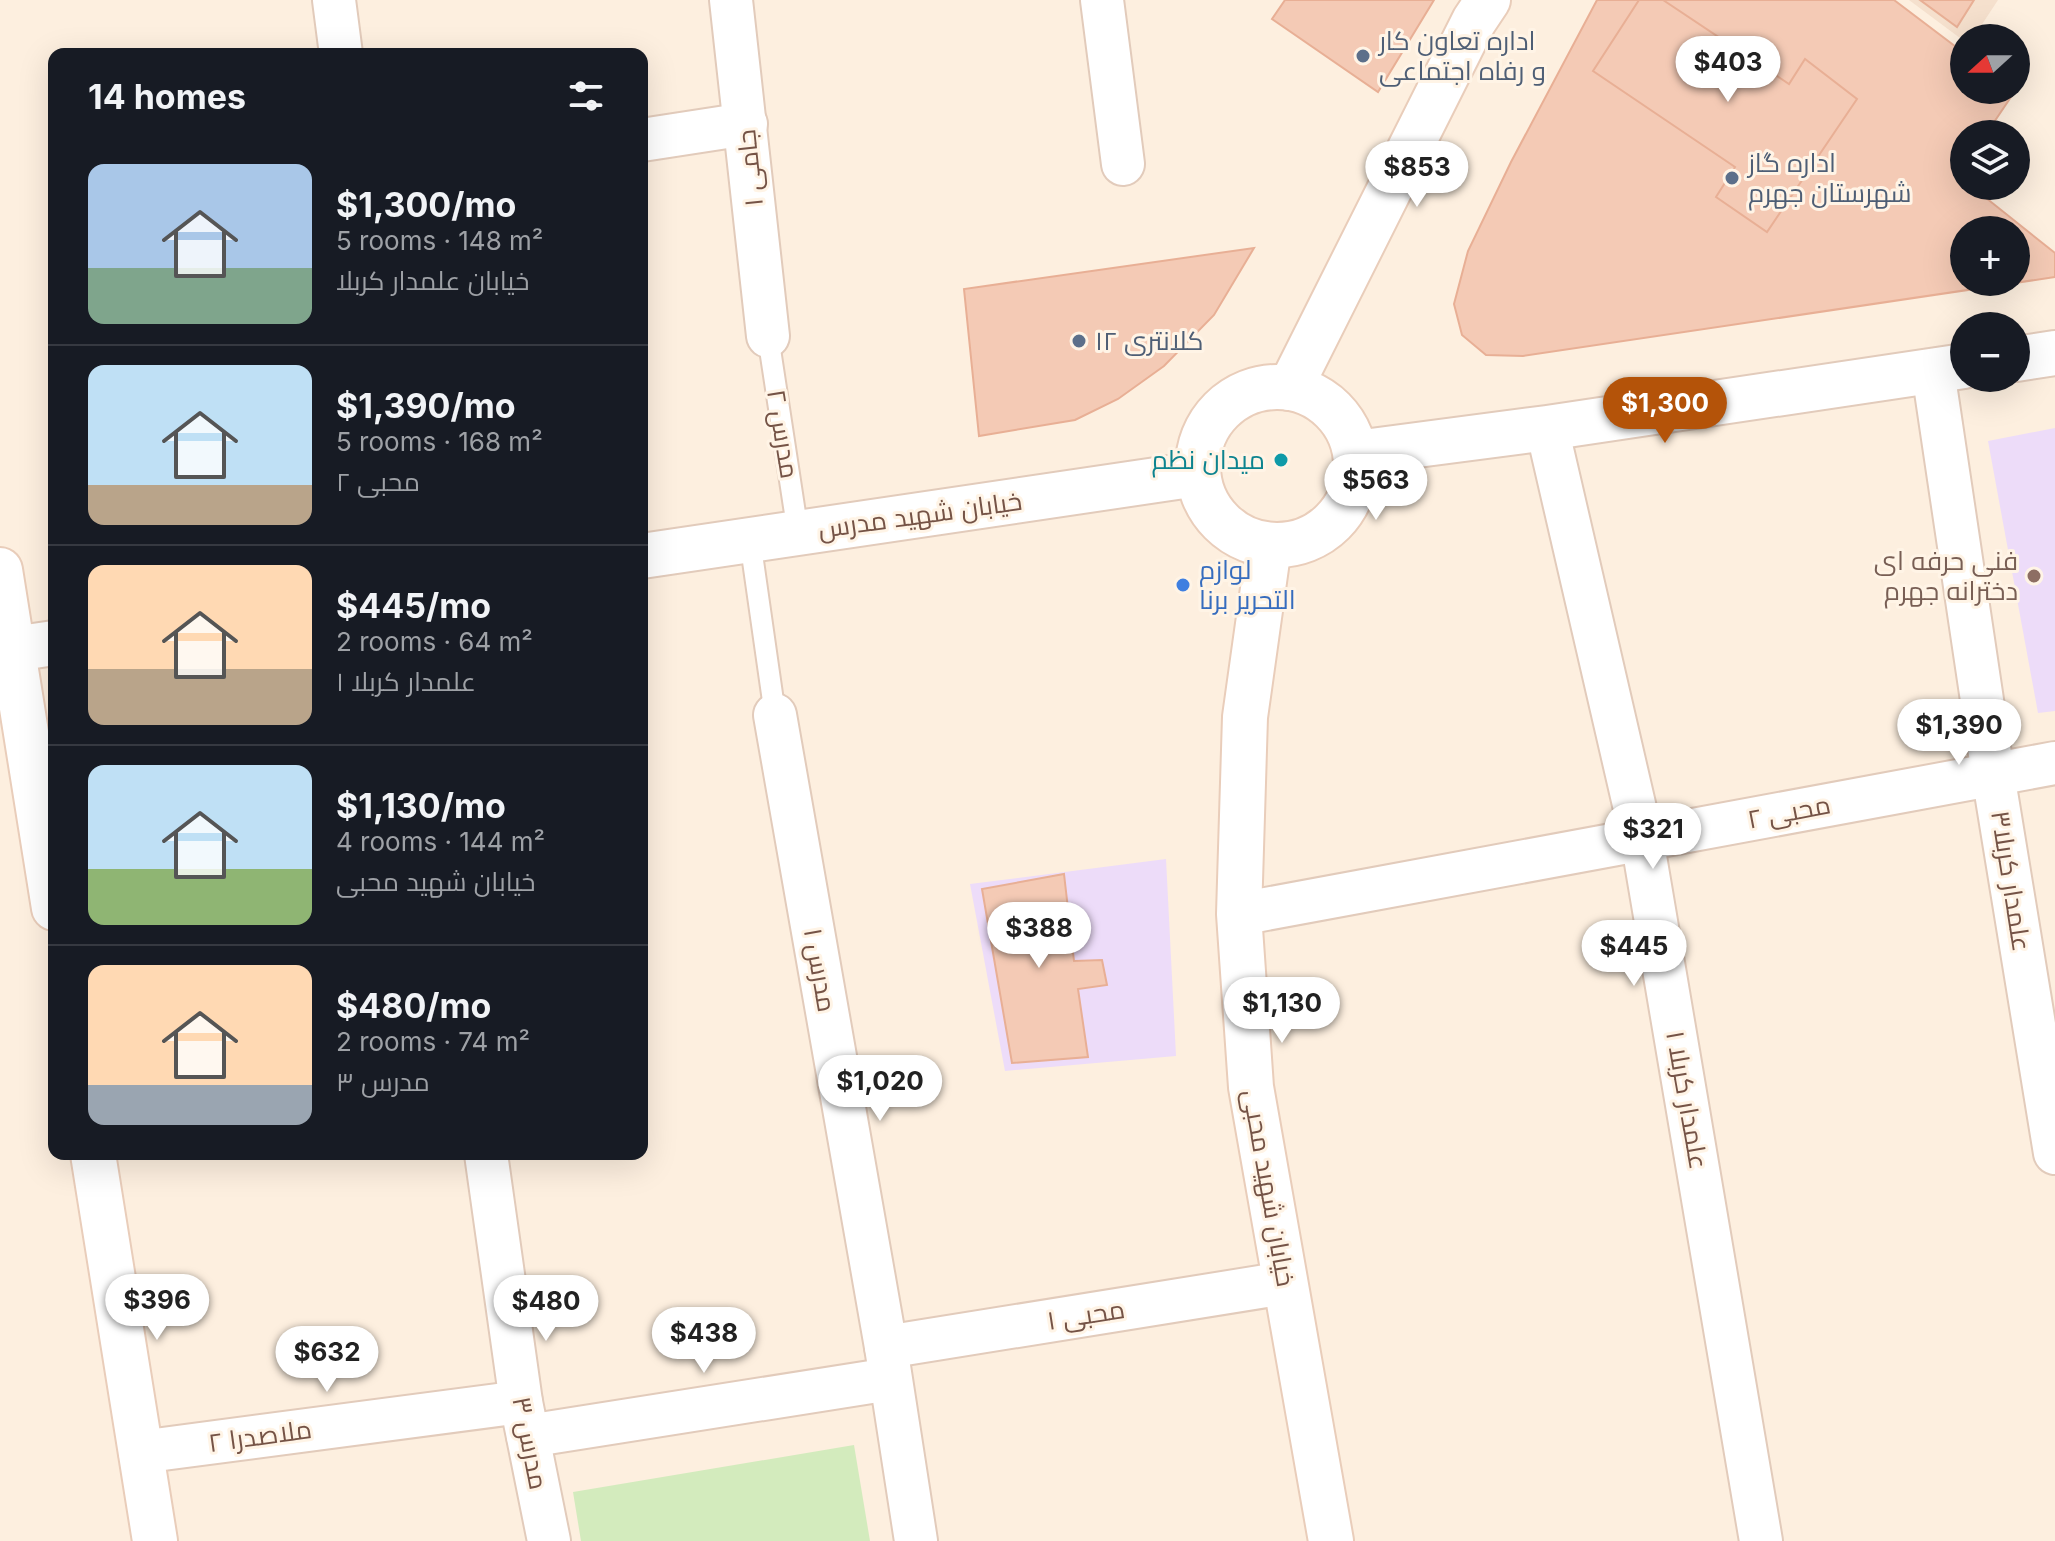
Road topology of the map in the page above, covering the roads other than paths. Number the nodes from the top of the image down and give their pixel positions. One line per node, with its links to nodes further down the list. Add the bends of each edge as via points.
1 (334, 0): 5 (street)
2 (731, 0): 6 (street, جامی ۱)
3 (1102, 0): 8 (street)
4 (1485, 1): 13 (main road)
5 (340, 48)
6 (746, 124): 7 (street); 9 (street, جامی ۱)
7 (648, 139)
8 (1123, 164)
9 (768, 336): 17 (lane, مدرس ۲)
10 (2055, 353): 11 (main road)
11 (2030, 357)
12 (1948, 369): 14 (main road); 25 (street, علمدار کربلا۳)
13 (1290, 388): 15 (main road, via 1314,395 1333,410); 16 (main road, via 1266,387 1222,407 1198,450)
14 (1547, 428): 15 (main road); 26 (street, علمدار کربلا ۱)
15 (1356, 453): 19 (main road, via 1349,501 1335,521 1293,545)
16 (1197, 474): 17 (main road, خیابان شهید مدرس); 19 (main road, via 1220,523 1243,539)
17 (798, 533): 18 (main road, خیابان شهید مدرس)
18 (750, 540): 20 (main road, خیابان شهید مدرس); 23 (lane, مدرس ۱)
19 (1269, 546): 28 (main road, خیابان شهید محبی, via 1245,717)
20 (648, 555)
21 (0, 570): 22 (main road)
22 (22, 647): 27 (main road)
23 (775, 715): 33 (street, مدرس ۱)
24 (2055, 763): 25 (street, محبی ۲)
25 (1993, 774): 26 (street, محبی ۲); 29 (street, علمدار کربلا۳)
26 (1642, 839): 28 (street, محبی ۲); 40 (street, علمدار کربلا ۱)
27 (48, 859)
28 (1239, 914): 32 (main road, خیابان شهید محبی, via 1251,1087)
29 (2055, 1153)
30 (94, 1160): 35 (main road)
31 (487, 1160): 34 (street, مدرس ۳)
32 (1285, 1283): 33 (street, محبی ۱); 39 (main road, خیابان شهید محبی)
33 (888, 1363): 34 (street, محبی ۱); 38 (street, مدرس ۱)
34 (525, 1419): 35 (street, ملاصدرا ۲); 37 (street, مدرس ۳)
35 (140, 1452): 36 (main road)
36 (155, 1541)
37 (549, 1541)
38 (916, 1541)
39 (1331, 1541)
40 (1761, 1541)

